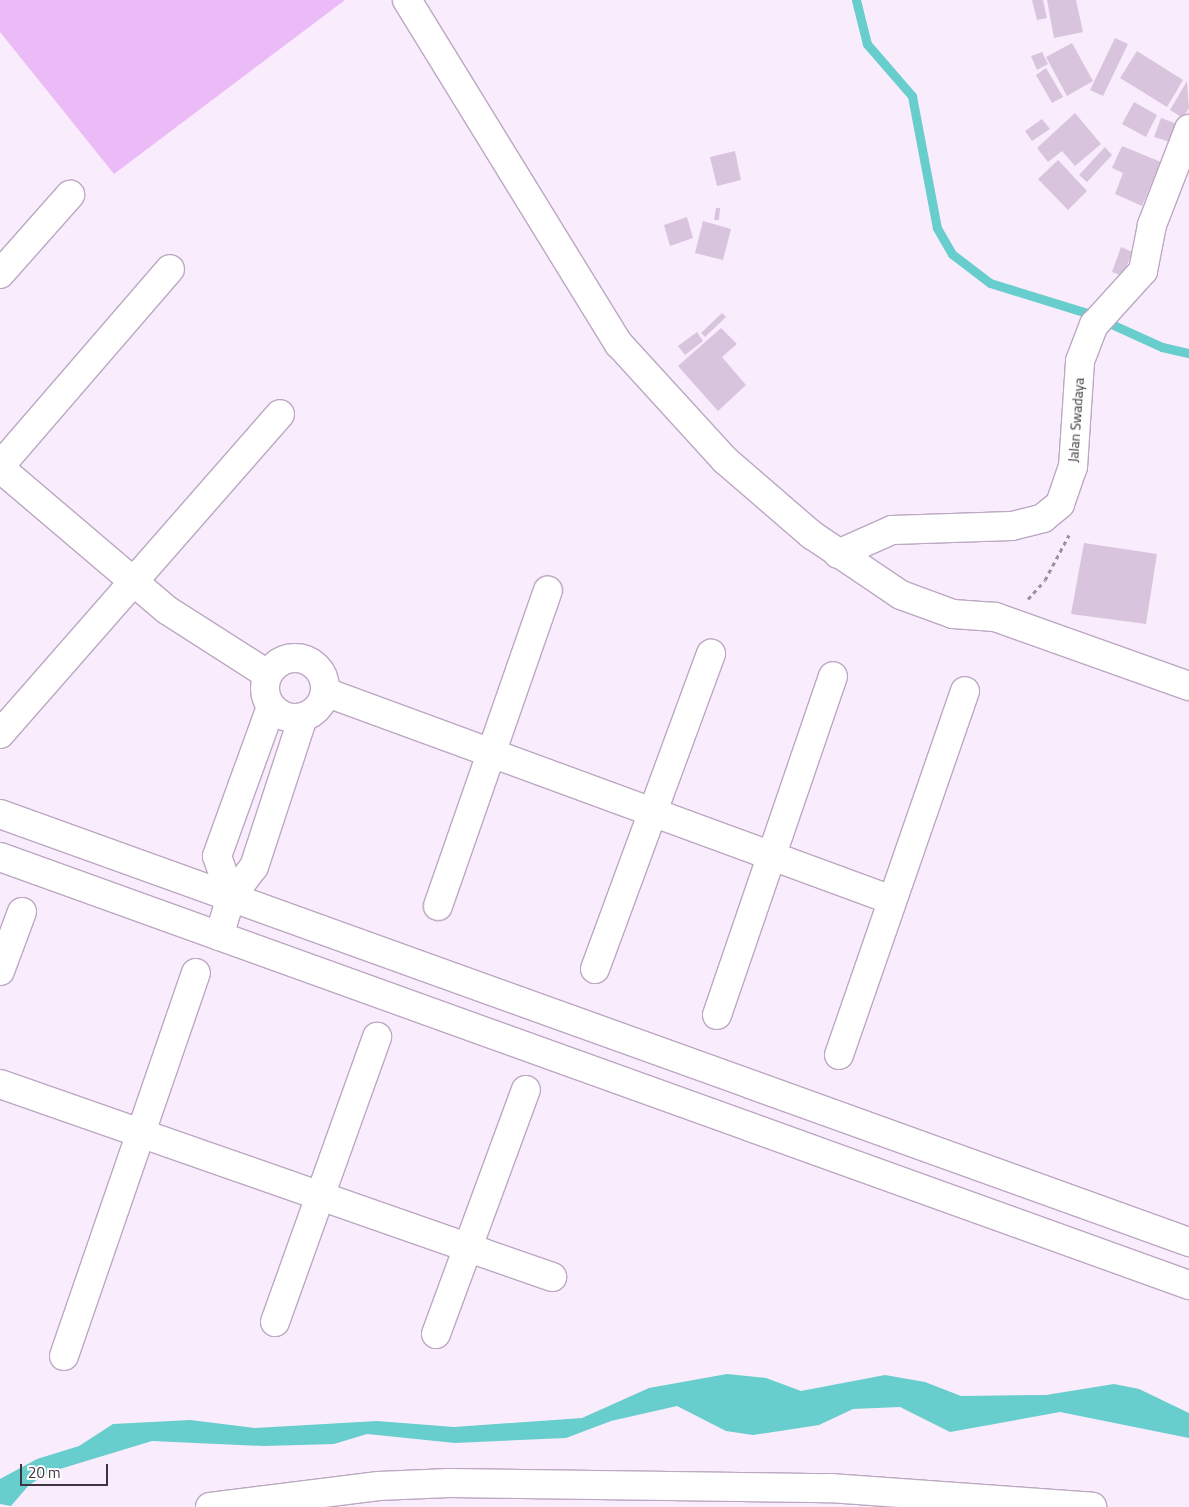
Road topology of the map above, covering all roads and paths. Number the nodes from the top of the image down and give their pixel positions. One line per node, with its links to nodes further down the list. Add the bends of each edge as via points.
1 (407, 0): 9 (street, via 619,344 697,435)
2 (1189, 129): 8 (street, Jalan Swadaya, via 1155,217 1143,271 1094,325 1077,380)
3 (70, 194): 5 (street)
4 (170, 269): 7 (street)
5 (0, 274)
6 (280, 414): 10 (street)
7 (0, 467): 10 (street)
8 (1068, 487): 9 (street, Jalan Swadaya, via 1060,504 1043,518 979,529 919,526 892,530); 12 (path, via 1075,511 1058,557 1034,594)
9 (838, 554): 12 (street, via 901,596 953,614)
10 (134, 581): 14 (street, via 167,610); 21 (street)
11 (548, 591): 22 (street)
12 (995, 617): 16 (street)
13 (711, 654): 24 (street)
14 (268, 674): 18 (street, via 275,664 298,657 319,669); 19 (street, via 265,696)
15 (833, 676): 26 (street)
16 (1189, 686)
17 (965, 691): 28 (street)
18 (325, 692): 20 (street, via 314,712); 22 (street)
19 (271, 707): 20 (street, via 280,715); 27 (street, via 217,856)
20 (303, 718): 27 (street, via 254,867)
21 (0, 734)
22 (490, 752): 24 (street); 29 (street)
23 (0, 814): 27 (street)
24 (652, 815): 26 (street); 32 (street)
25 (0, 857): 31 (street)
26 (771, 857): 28 (street); 35 (street)
27 (231, 897): 31 (street); 42 (street)
28 (892, 900): 37 (street)
29 (438, 906)
30 (22, 912): 33 (street)
31 (218, 936): 45 (street)
32 (595, 969)
33 (0, 971)
34 (196, 973): 40 (street)
35 (717, 1015)
36 (377, 1037): 41 (street)
37 (839, 1055)
38 (0, 1084): 40 (street)
39 (526, 1090): 43 (street)
40 (141, 1133): 41 (street); 48 (street)
41 (320, 1196): 43 (street); 46 (street)
42 (1189, 1242)
43 (467, 1248): 44 (street); 47 (street)
44 (552, 1278)
45 (1189, 1285)
46 (275, 1322)
47 (436, 1334)
48 (64, 1356)
49 (591, 1496): 50 (street); 51 (street)
50 (378, 1497): 53 (street)
51 (830, 1498): 52 (street)
52 (1053, 1505): 54 (street)
53 (210, 1507)
54 (1092, 1507)

